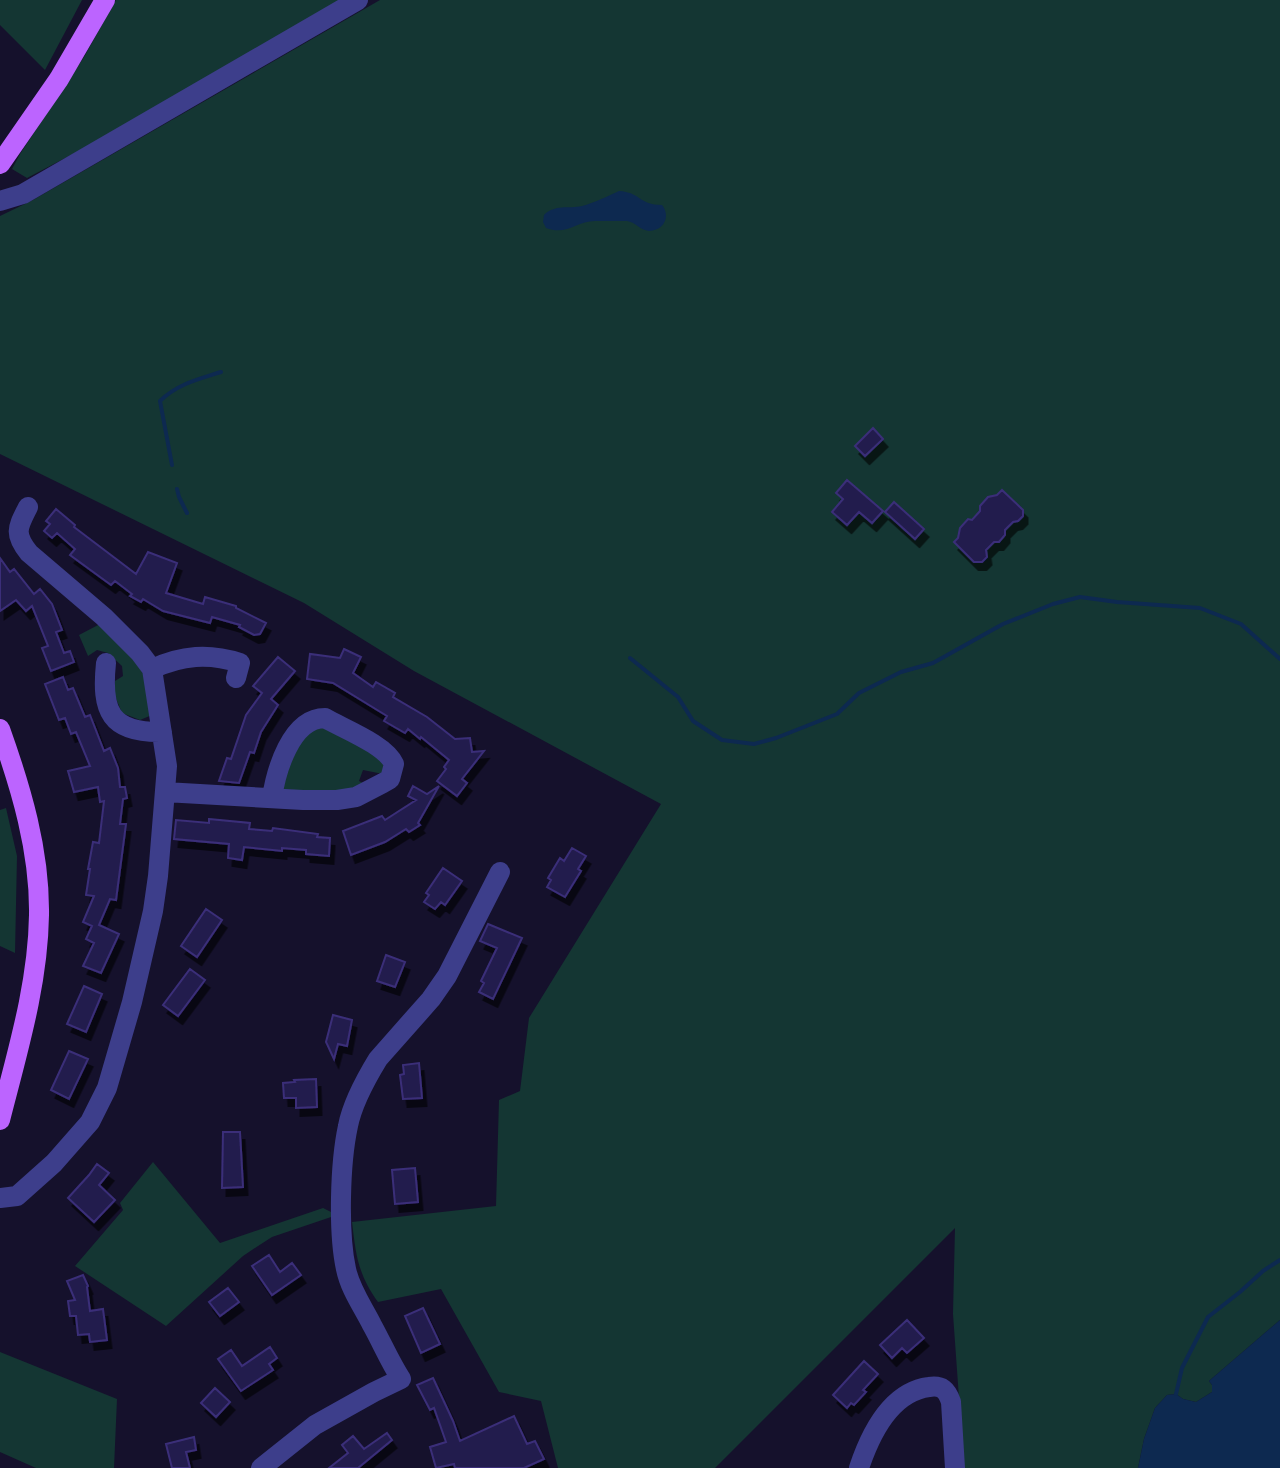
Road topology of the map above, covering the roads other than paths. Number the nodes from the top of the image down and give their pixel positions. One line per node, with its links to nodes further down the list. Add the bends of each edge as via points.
1 (105, 0): 3 (main road)
2 (358, 0): 4 (street, via 23,194)
3 (0, 164)
4 (0, 201)
5 (28, 507): 7 (street, via 18,531 20,542 104,617)
6 (106, 663): 10 (street, via 106,700 117,722 134,731)
7 (152, 669): 8 (street, via 185,657 214,657 240,663); 10 (street)
8 (236, 678)
9 (0, 729): 14 (main road, via 28,822 39,912 27,1009)
10 (162, 732): 11 (street)
11 (165, 792): 12 (street); 15 (street, via 153,911 107,1088 90,1122 54,1163 17,1196)
12 (272, 798): 12 (street, via 289,745 315,718 325,718 376,746 394,764 390,779 356,797)
13 (500, 872): 16 (street, via 447,976 378,1059 348,1124 342,1209 346,1270 406,1385 347,1406)
14 (0, 1120)
15 (0, 1198)
16 (261, 1468)
17 (859, 1468): 18 (street, via 877,1426 900,1400 933,1386 948,1392 951,1402)
18 (955, 1468)

